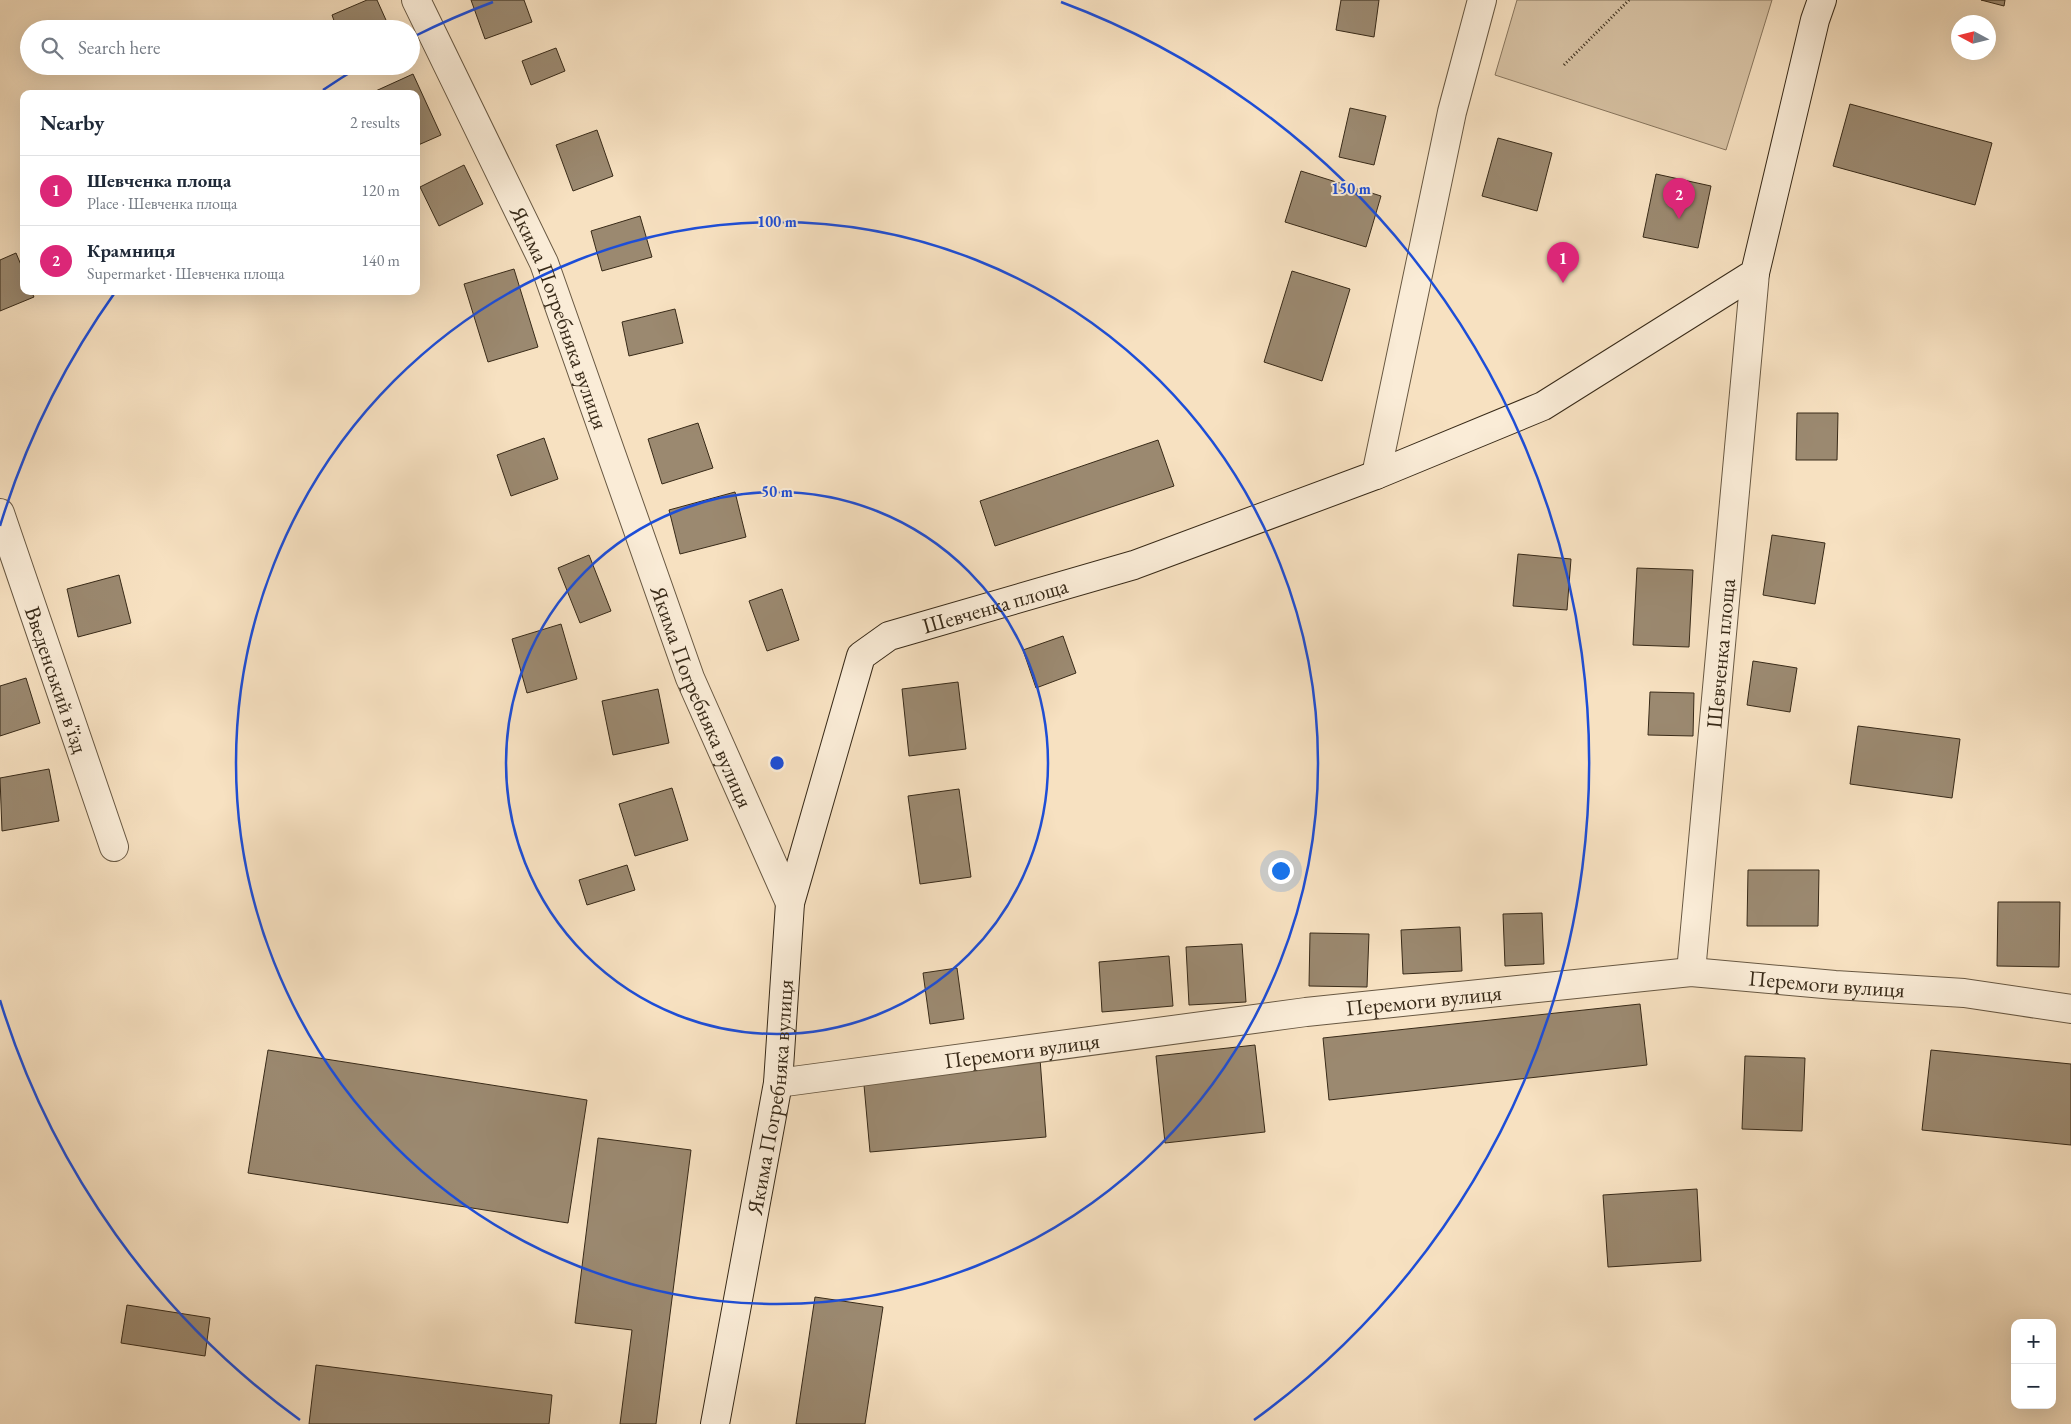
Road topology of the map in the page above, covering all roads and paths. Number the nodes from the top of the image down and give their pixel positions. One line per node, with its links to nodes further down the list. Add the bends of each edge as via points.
1 (416, 0): 10 (street, Якима Погребняка вулиця, via 544,264 690,678)
2 (1482, 0): 7 (street, via 1452,112)
3 (1629, 0): 5 (path)
4 (1822, 0): 6 (street, Шевченка площа)
5 (1564, 65)
6 (1755, 273): 7 (street, Шевченка площа, via 1543,406); 11 (street, Шевченка площа)
7 (1376, 476): 10 (street, Шевченка площа, via 1134,565 889,636 862,656)
8 (0, 513): 9 (street, Введенський в'їзд)
9 (114, 847)
10 (790, 904): 13 (street, Якима Погребняка вулиця)
11 (1691, 972): 12 (street, Перемоги вулиця, via 1964,993); 13 (street, Перемоги вулиця, via 1306,1012)
12 (2071, 1009)
13 (778, 1083): 14 (street, Якима Погребняка вулиця)
14 (715, 1424)

